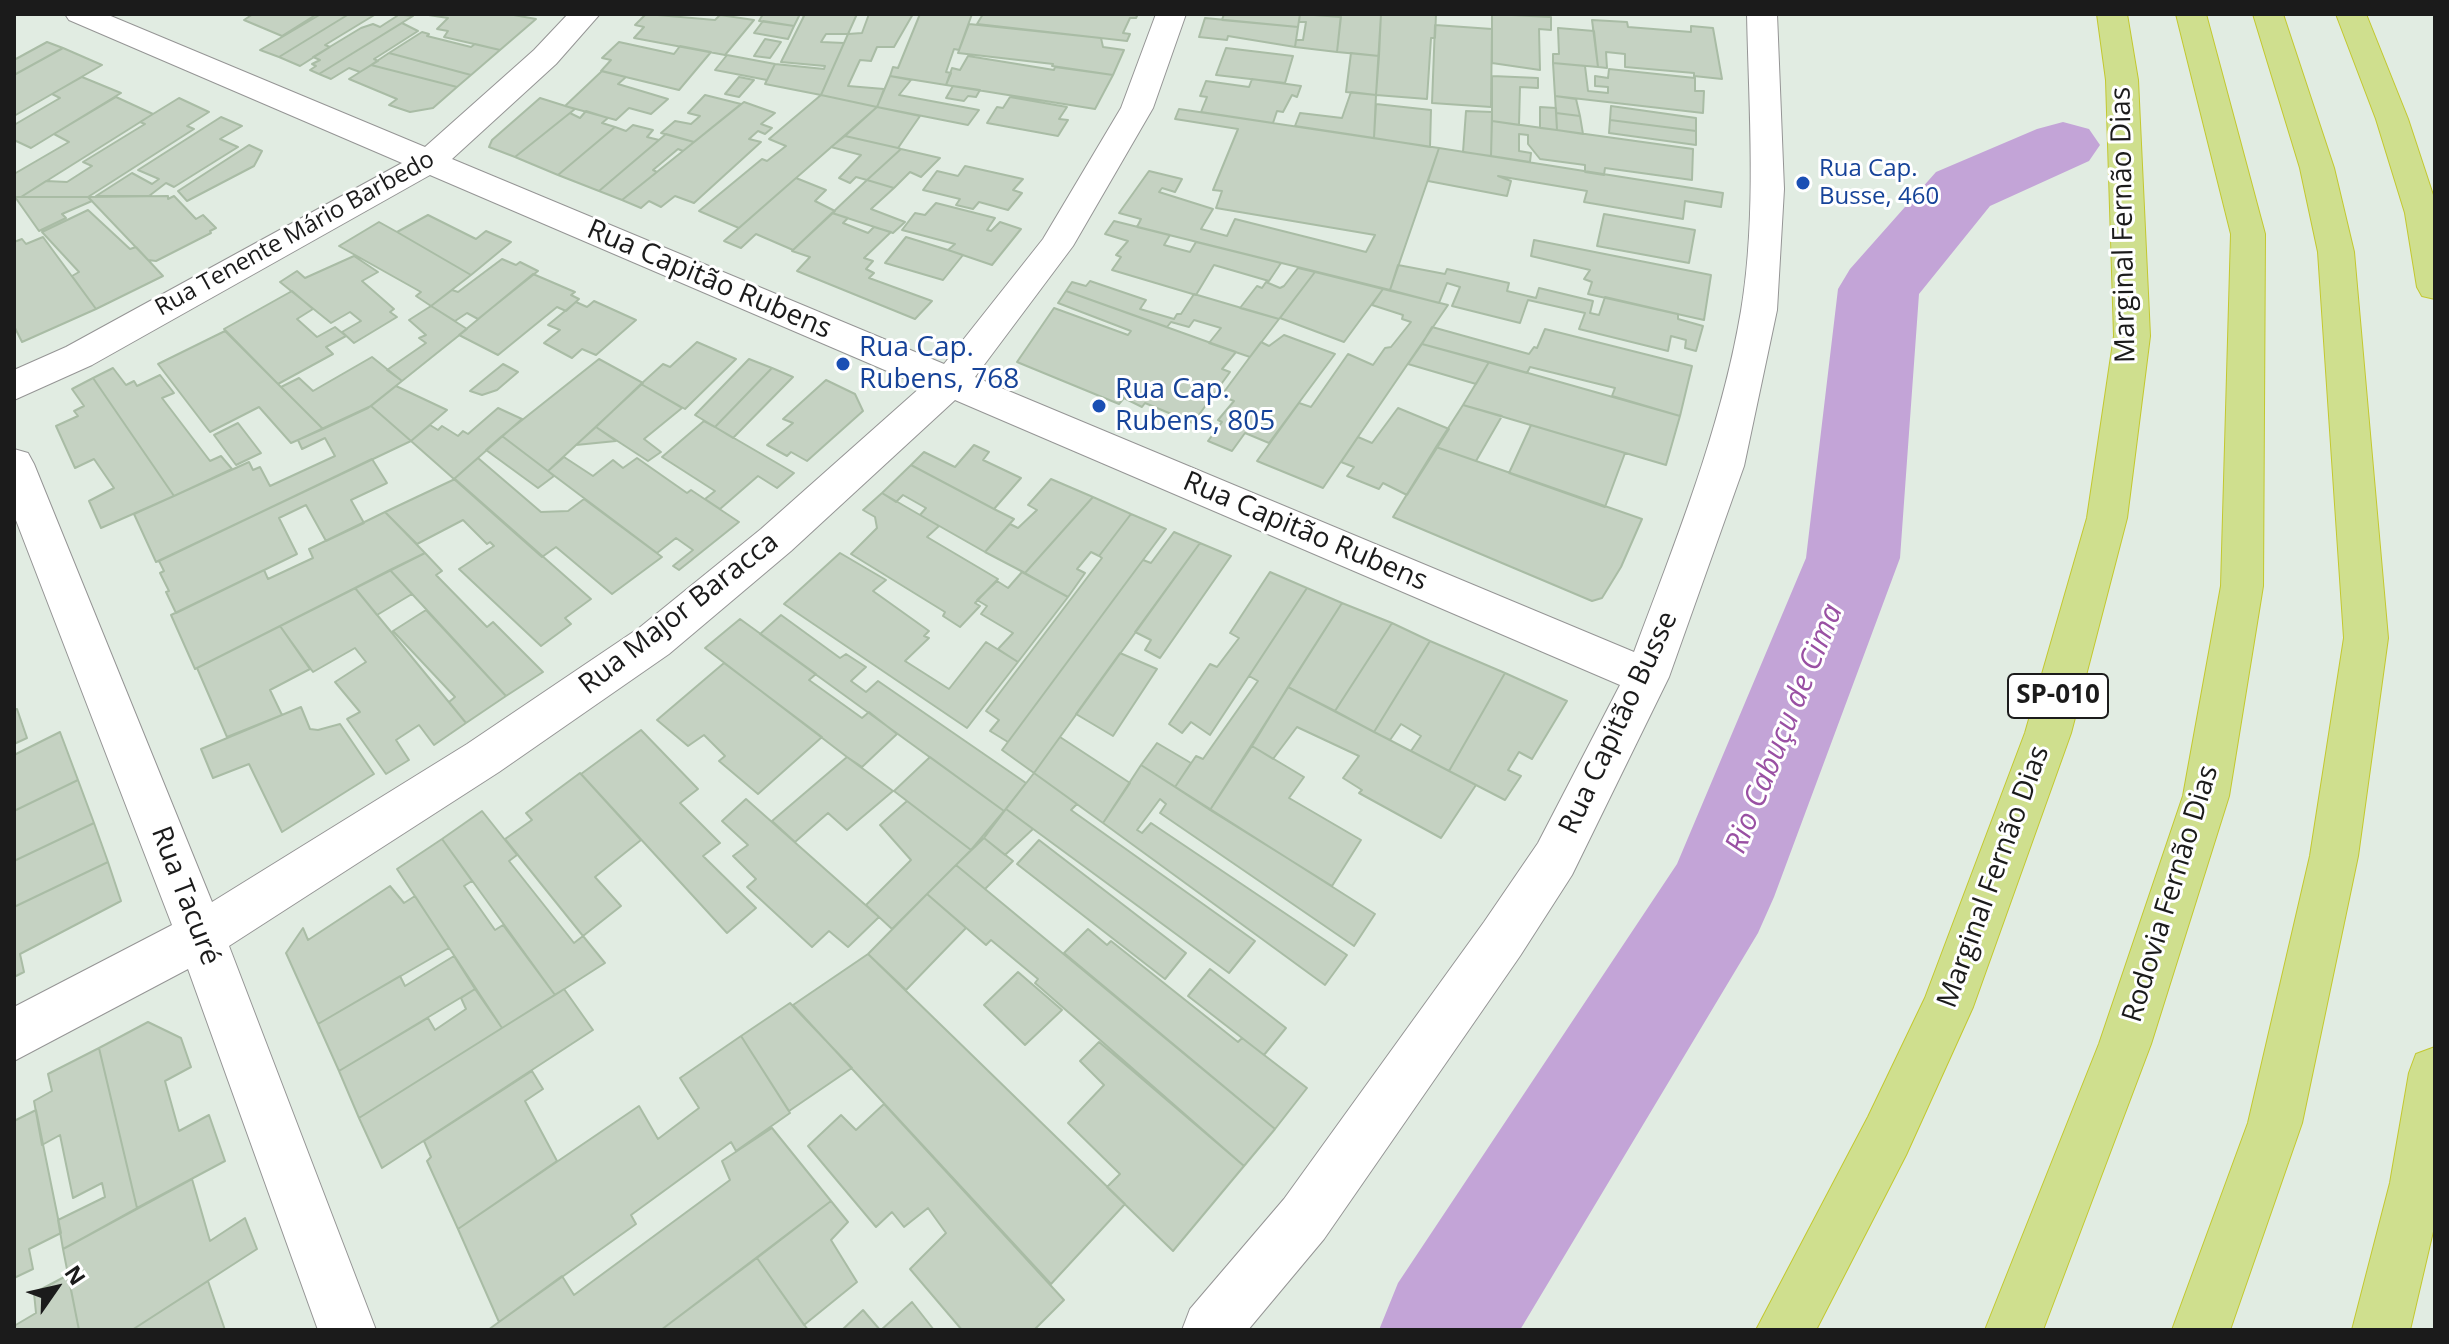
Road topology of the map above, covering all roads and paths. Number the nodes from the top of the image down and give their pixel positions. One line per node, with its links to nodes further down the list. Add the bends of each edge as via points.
1 (80, 14): 9 (street, Rua Capitão Rubens)
2 (585, 14): 9 (street, Rua Tenente Mário Barbedo)
3 (1171, 14): 11 (street, Rua Major Baracca, via 1137,108 1095,182 1056,246)
4 (1762, 14): 14 (street, Rua Capitão Busse, via 1767,189 1759,310 1724,466)
5 (2112, 14): 20 (highway, Marginal Fernão Dias / SP-010, via 2122,80 2132,336 2107,518 2048,733 1947,1007 1887,1136)
6 (2191, 14): 21 (highway, Rodovia Fernão Dias, via 2248,234 2242,586 2206,796 2125,1044)
7 (2268, 14): 22 (highway, via 2317,168 2336,252 2366,638 2334,856 2275,1123)
8 (2351, 14): 10 (highway, via 2422,213)
9 (429, 162): 11 (street, Rua Capitão Rubens); 12 (street, Rua Tenente Mário Barbedo, via 79,356)
10 (2435, 287)
11 (951, 382): 14 (street, Rua Capitão Rubens); 15 (street, Rua Major Baracca, via 776,540 654,641 483,758)
12 (14, 386)
13 (14, 464): 15 (street, Rua Tacuré)
14 (1647, 677): 19 (street, Rua Capitão Busse, via 1555,859 1502,939 1304,1219)
15 (201, 936): 16 (street, Rua Major Baracca); 18 (street, Rua Tacuré)
16 (14, 1035)
17 (2435, 1073): 23 (highway, via 2417,1183)
18 (347, 1330)
19 (1211, 1330)
20 (1785, 1330)
21 (2014, 1330)
22 (2201, 1330)
23 (2381, 1330)

